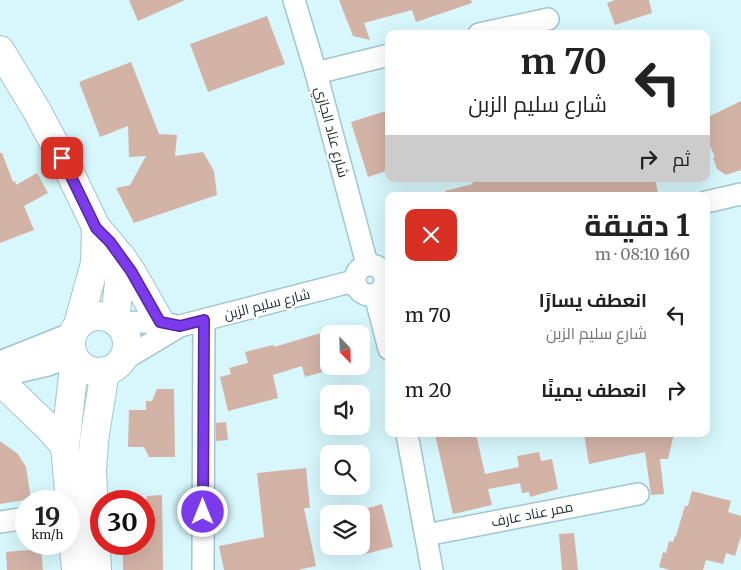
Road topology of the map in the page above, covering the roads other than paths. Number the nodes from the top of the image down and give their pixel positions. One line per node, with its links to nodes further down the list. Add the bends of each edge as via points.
1 (294, 0): 6 (street, شارع عناد الجازي)
2 (548, 19): 3 (street)
3 (497, 30)
4 (0, 50): 9 (street, via 37,111)
5 (385, 56): 6 (street)
6 (316, 73): 11 (street, شارع عناد الجازي)
7 (741, 194): 8 (street)
8 (710, 201)
9 (96, 228): 10 (street); 17 (street, via 95,263)
10 (114, 248): 15 (street, via 120,273); 16 (street)
11 (361, 273): 12 (street, via 376,265 382,270); 12 (street, via 356,288 361,293 368,295); 14 (street, شارع سليم الزبن)
12 (383, 283): 13 (street)
13 (385, 305)
14 (204, 320): 16 (street, شارع سليم الزبن); 32 (street)
15 (116, 322): 16 (street, شارع سليم الزبن); 17 (street, via 100,316 92,317); 19 (street, via 123,329 127,346 125,354)
16 (170, 324): 19 (street, شارع سليم الزبن)
17 (75, 343): 18 (street); 19 (street, via 81,365 97,372); 20 (street, via 39,367); 23 (street)
18 (0, 362)
19 (113, 366): 31 (street, via 94,440 92,471)
20 (0, 376)
21 (0, 381): 23 (street)
22 (408, 437): 28 (street)
23 (65, 446): 24 (street)
24 (68, 490)
25 (638, 494): 28 (street, ممر عناد عارف)
26 (15, 520): 27 (street)
27 (0, 522)
28 (426, 535): 33 (street)
29 (74, 555): 30 (street)
30 (76, 570)
31 (97, 570)
32 (203, 570)
33 (432, 570)

